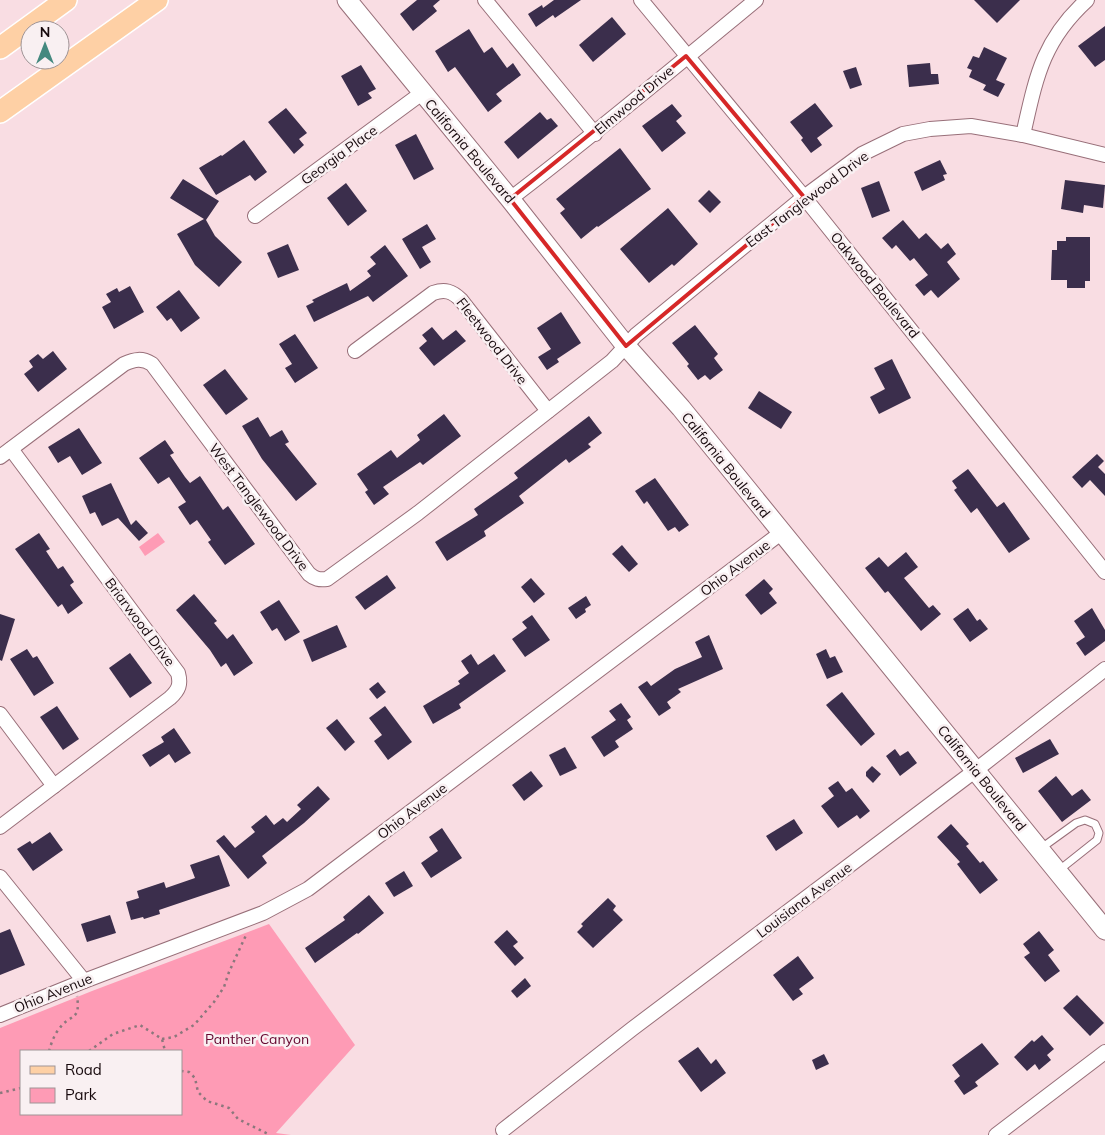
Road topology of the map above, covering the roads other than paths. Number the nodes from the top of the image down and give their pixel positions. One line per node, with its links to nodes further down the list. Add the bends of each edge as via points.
1 (66, 0): 8 (main road)
2 (157, 0): 14 (main road)
3 (347, 0): 13 (street, California Boulevard)
4 (486, 0): 15 (street)
5 (641, 0): 11 (street, Oakwood Boulevard)
6 (756, 0): 11 (street, Elmwood Drive)
7 (1087, 0): 16 (street, via 1055,35 1048,48 1036,78)
8 (43, 20)
9 (20, 38): 10 (main road)
10 (0, 48)
11 (686, 56): 15 (street, Elmwood Drive); 18 (street, Oakwood Boulevard)
12 (42, 70): 14 (main road)
13 (422, 93): 19 (street, California Boulevard); 20 (street, Georgia Place)
14 (1, 112)
15 (595, 134): 19 (street, Elmwood Drive)
16 (1023, 135): 17 (street, East Tanglewood Drive); 18 (street, East Tanglewood Drive, via 971,126 904,134 862,154)
17 (1105, 155)
18 (804, 197): 21 (street, East Tanglewood Drive); 26 (street, Oakwood Boulevard)
19 (510, 198): 21 (street, California Boulevard)
20 (255, 216)
21 (626, 346): 23 (street, West Tanglewood Drive, via 612,361); 25 (street, California Boulevard, via 681,408)
22 (355, 351): 23 (street, Fleetwood Drive, via 433,293 449,291 461,300)
23 (548, 411): 24 (street, West Tanglewood Drive, via 418,513 326,579 320,580 309,574 146,360 124,364)
24 (6, 453): 30 (street, Briarwood Drive, via 178,673 180,681 180,687 170,698)
25 (781, 533): 29 (street, California Boulevard); 36 (street, Ohio Avenue, via 308,889 263,913)
26 (1105, 572)
27 (1105, 669): 29 (street, Louisiana Avenue)
28 (0, 714): 30 (street)
29 (976, 770): 32 (street, California Boulevard); 39 (street, Louisiana Avenue, via 635,1026)
30 (54, 786): 31 (street, Briarwood Drive)
31 (0, 826)
32 (1040, 849): 33 (street, California Boulevard); 33 (lane, via 1076,823 1085,820 1095,824 1099,833 1097,840)
33 (1058, 871): 35 (street, California Boulevard)
34 (0, 878): 36 (street)
35 (1105, 930)
36 (80, 983): 37 (street, Ohio Avenue)
37 (0, 1015)
38 (1105, 1052): 40 (street)
39 (503, 1130)
40 (996, 1135)

